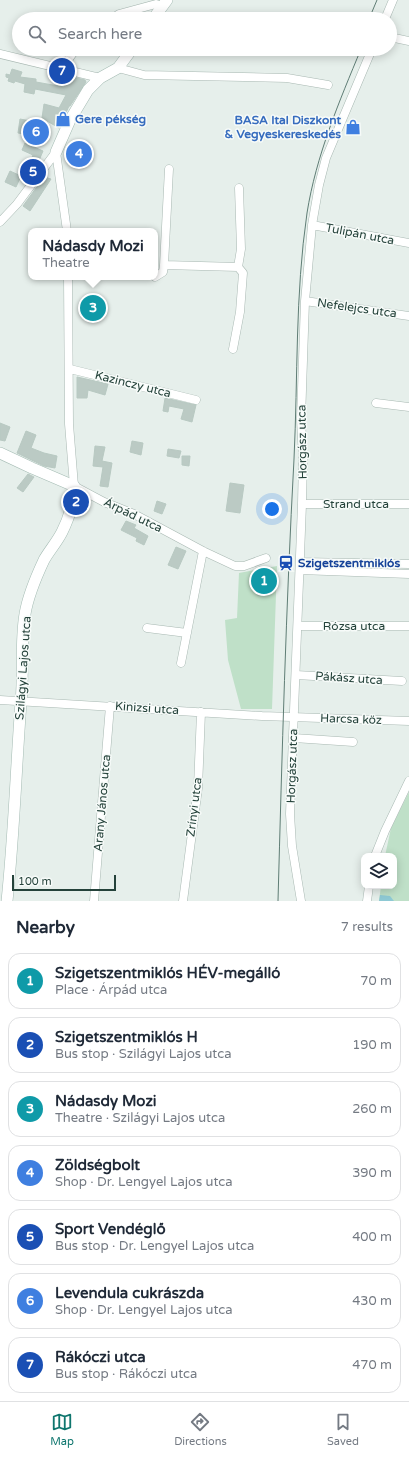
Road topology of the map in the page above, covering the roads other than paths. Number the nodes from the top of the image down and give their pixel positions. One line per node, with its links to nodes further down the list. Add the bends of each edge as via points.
1 (393, 0): 5 (street)
2 (165, 3): 3 (street); 4 (street)
3 (126, 12)
4 (158, 12)
5 (388, 12)
6 (397, 39): 7 (street)
7 (409, 42)
8 (0, 54): 12 (street)
9 (71, 56): 12 (street)
10 (127, 56): 13 (street)
11 (369, 56): 22 (street, Horgász utca, via 326,158)
12 (62, 68): 14 (street)
13 (118, 68): 14 (street); 15 (street, via 144,75 287,78)
14 (100, 78): 16 (street, via 88,90 70,120)
15 (328, 85)
16 (56, 152): 18 (street); 19 (street)
17 (169, 169): 25 (street)
18 (42, 170): 19 (street); 21 (street)
19 (58, 171): 23 (street)
20 (239, 188): 26 (street, via 241,249)
21 (0, 222)
22 (312, 225): 24 (street, Tulipán utca); 29 (street, Horgász utca)
23 (67, 228)
24 (409, 243)
25 (164, 265): 26 (street); 27 (street, via 163,272)
26 (238, 267): 31 (street, via 243,273 240,312)
27 (158, 275)
28 (68, 280): 32 (street, Szilágyi Lajos utca)
29 (305, 301): 30 (street, Nefelejcs utca); 38 (street, Horgász utca, via 301,419)
30 (409, 316)
31 (233, 349)
32 (70, 369): 33 (street, Kazinczy utca); 37 (street, Szilágyi Lajos utca, via 69,424)
33 (196, 400)
34 (376, 403): 35 (street)
35 (409, 407)
36 (0, 453): 37 (street, Árpád utca)
37 (74, 486): 40 (street, Árpád utca); 53 (street, Szilágyi Lajos utca, via 72,504 62,533 44,560 28,600 24,628)
38 (302, 504): 39 (street, Strand utca); 43 (street, Horgász utca)
39 (409, 504)
40 (203, 551): 41 (street, Árpád utca, via 239,567); 48 (street)
41 (266, 558)
42 (409, 564): 43 (street)
43 (300, 566): 44 (street); 45 (street, Horgász utca)
44 (409, 574)
45 (298, 626): 46 (street, Rózsa utca); 50 (street, Horgász utca)
46 (409, 626)
47 (147, 628): 48 (street)
48 (187, 633): 49 (street)
49 (181, 663)
50 (296, 675): 51 (street, Pákász utca); 56 (street, Horgász utca)
51 (402, 681)
52 (0, 700): 53 (street, Kinizsi utca)
53 (22, 700): 54 (street, Kinizsi utca); 63 (street, Szilágyi Lajos utca)
54 (110, 706): 55 (street, Kinizsi utca); 64 (street, Arany János utca)
55 (201, 712): 56 (street, Kinizsi utca); 65 (street, Zrínyi utca, via 198,788)
56 (293, 717): 57 (street, Harcsa köz); 58 (street, Horgász utca)
57 (409, 721)
58 (294, 738): 59 (street); 66 (street, Horgász utca, via 290,814 292,846)
59 (353, 742)
60 (409, 781): 61 (street)
61 (376, 853)
62 (368, 889): 67 (street)
63 (7, 901)
64 (94, 901)
65 (183, 901)
66 (301, 901)
67 (366, 901)

